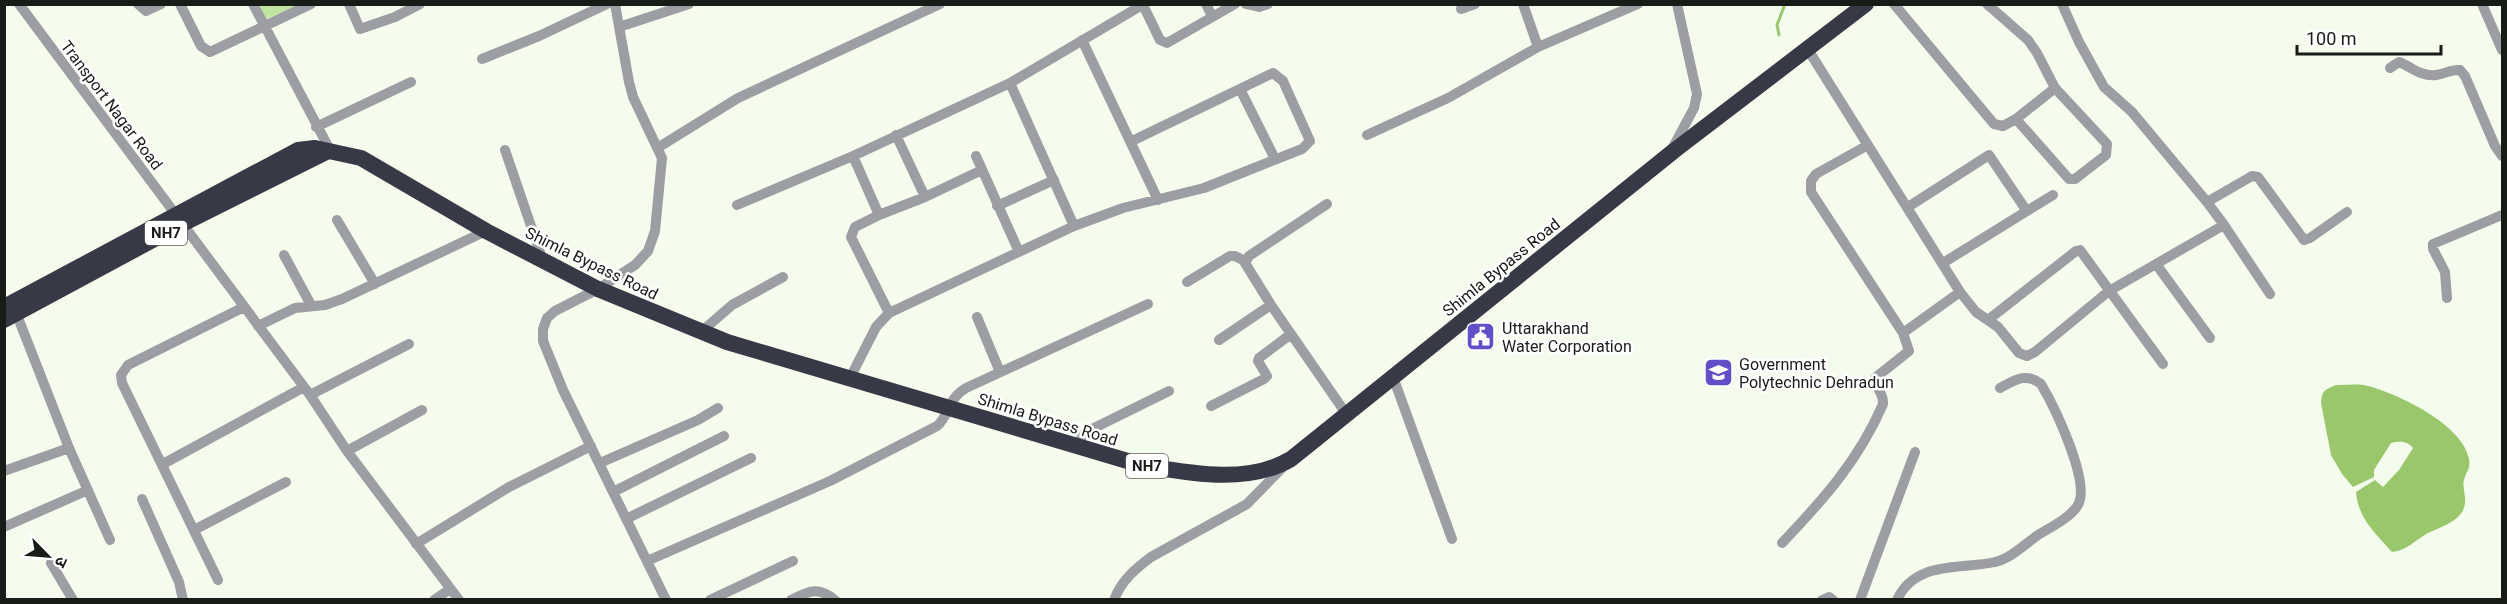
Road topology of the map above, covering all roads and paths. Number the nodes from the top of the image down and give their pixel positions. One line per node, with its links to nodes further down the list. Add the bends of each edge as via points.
1 (19, 4): 69 (street, Transport Nagar Road)
2 (138, 4): 3 (street, via 146,11)
3 (161, 4)
4 (180, 4): 30 (street, via 207,51)
5 (253, 4): 30 (street)
6 (349, 4): 7 (street, via 360,29)
7 (420, 4)
8 (607, 4): 35 (street)
9 (615, 4): 29 (street)
10 (689, 4): 29 (street)
11 (1206, 4): 28 (street)
12 (1235, 4): 28 (street)
13 (1246, 4): 14 (street)
14 (1268, 4)
15 (1475, 4): 27 (street)
16 (1523, 4): 32 (street)
17 (1638, 4): 32 (street)
18 (1677, 4): 52 (street, via 1697,94 1694,108)
19 (1866, 4): 33 (highway, Shimla Bypass Road / NH7)
20 (1894, 4): 41 (street, via 1994,124 2003,126)
21 (1987, 4): 39 (street, via 2028,40)
22 (2062, 4): 60 (street, via 2104,87 2132,112)
23 (2482, 4): 34 (street)
24 (307, 5): 30 (street)
25 (936, 5): 47 (street, via 738,98)
26 (1143, 5): 28 (street, via 1164,43); 31 (street)
27 (1461, 9)
28 (1212, 16)
29 (619, 27): 47 (street, via 633,97)
30 (264, 28): 42 (street)
31 (1082, 40): 38 (street); 45 (street)
32 (1538, 47): 44 (street, via 1448,98)
33 (1807, 48): 46 (street); 52 (highway, Shimla Bypass Road / NH7)
34 (2502, 50)
35 (482, 59)
36 (2390, 68): 53 (street, via 2399,62 2429,75 2460,70)
37 (411, 82): 42 (street)
38 (1010, 83): 43 (street); 56 (street)
39 (2055, 88): 41 (street); 41 (street, via 2107,144 2106,154 2083,173 2069,179)
40 (1240, 89): 45 (street); 54 (street); 54 (street, via 1273,73 1283,81 1310,141 1302,149)
41 (2016, 119)
42 (316, 127): 48 (street)
43 (896, 135): 50 (street); 58 (street)
44 (1366, 135)
45 (1132, 141): 59 (street)
46 (1868, 145): 64 (street); 98 (street, via 1816,174 1809,187)
47 (659, 147): 83 (street, via 662,171 651,243 635,265)
48 (330, 150): 69 (highway, NH7); 73 (highway, Shimla Bypass Road / NH7, via 361,158)
49 (505, 150): 76 (street)
50 (853, 156): 62 (street); 67 (street)
51 (976, 156): 55 (street)
52 (1667, 156): 105 (highway, Shimla Bypass Road / NH7)
53 (2502, 156)
54 (1275, 159): 59 (street, via 1204,189)
55 (982, 170): 58 (street); 63 (street)
56 (1054, 180): 63 (street); 72 (street)
57 (2053, 195): 65 (street)
58 (925, 196): 67 (street)
59 (1158, 200): 72 (street)
60 (2207, 202): 66 (street, via 2252,176 2258,177 2304,240); 71 (street)
61 (1327, 204): 77 (street)
62 (736, 205)
63 (997, 206): 74 (street)
64 (1908, 207): 65 (street, via 1989,155); 78 (street)
65 (2026, 210): 78 (street)
66 (2347, 212)
67 (879, 215): 93 (street, via 855,227 851,237)
68 (2502, 215): 87 (street, via 2433,244 2445,272)
69 (178, 220): 91 (street, Transport Nagar Road); 92 (highway, NH7)
70 (337, 220): 82 (street)
71 (2224, 225): 79 (street); 86 (street)
72 (1074, 226): 74 (street)
73 (486, 231): 76 (highway, Shimla Bypass Road / NH7); 82 (street)
74 (1019, 252): 93 (street)
75 (284, 255): 89 (street)
76 (543, 261): 83 (highway, Shimla Bypass Road / NH7)
77 (1245, 261): 81 (street, via 1230,256); 90 (street)
78 (1943, 263): 85 (street)
79 (2156, 264): 84 (street); 100 (street)
80 (783, 277): 97 (street, via 732,305)
81 (1188, 282)
82 (375, 284): 89 (street, via 325,306)
83 (598, 289): 97 (highway, Shimla Bypass Road / NH7); 116 (street, via 555,311 543,329 547,355)
84 (2109, 291): 95 (street, via 2027,356 2019,353); 95 (street, via 2078,250); 103 (street)
85 (1960, 292): 95 (street); 98 (street)
86 (2270, 294)
87 (2447, 298)
88 (1148, 304): 104 (street)
89 (311, 305): 96 (street, via 295,308)
90 (1271, 305): 99 (street); 101 (street)
91 (244, 307): 96 (street, Transport Nagar Road); 124 (street, via 128,364 122,371 122,383)
92 (9, 311): 118 (street)
93 (889, 313): 106 (street, via 876,327)
94 (977, 317): 104 (street)
95 (1988, 320)
96 (258, 326): 108 (street, Transport Nagar Road)
97 (701, 332): 106 (highway, Shimla Bypass Road / NH7)
98 (1903, 333): 135 (street, via 1910,351 1875,378 1883,404 1857,454 1827,496)
99 (1291, 334): 111 (street, via 1259,358 1267,376 1264,379); 114 (street)
100 (2210, 338)
101 (1219, 340)
102 (410, 344): 108 (street)
103 (2163, 364)
104 (1000, 372): 110 (street, via 961,391)
105 (1393, 377): 114 (highway, Shimla Bypass Road / NH7); 133 (street)
106 (850, 378): 110 (highway, Shimla Bypass Road / NH7)
107 (2000, 388): 154 (street, via 2030,377 2041,384 2078,466 2082,484 2079,502 2065,517 1999,561 1930,571 1908,584)
108 (307, 391): 119 (street, Transport Nagar Road); 124 (street)
109 (1169, 391): 117 (street, via 1086,432)
110 (947, 406): 117 (highway, Shimla Bypass Road / NH7); 137 (street, via 937,426 830,480)
111 (1211, 406)
112 (718, 408): 123 (street)
113 (423, 410): 119 (street)
114 (1347, 415): 122 (highway, Shimla Bypass Road / NH7)
115 (724, 436): 128 (street)
116 (591, 446): 123 (street); 136 (street, via 509,487)
117 (1075, 447): 122 (highway, Shimla Bypass Road / NH7, via 1141,465 1224,475 1255,472)
118 (69, 448): 125 (street); 127 (street)
119 (347, 451): 136 (street, Transport Nagar Road)
120 (1915, 452): 153 (street)
121 (752, 458): 130 (street)
122 (1291, 459): 150 (street, via 1247,504 1138,567 1124,580)
123 (600, 463): 128 (street)
124 (163, 464): 132 (street)
125 (4, 471)
126 (286, 482): 132 (street)
127 (88, 490): 131 (street); 134 (street)
128 (614, 492): 130 (street)
129 (142, 499): 143 (street, via 179,582)
130 (626, 519): 137 (street)
131 (4, 527)
132 (194, 530): 140 (street)
133 (1452, 539)
134 (110, 540)
135 (1782, 543)
136 (416, 544): 141 (street, Transport Nagar Road)
137 (647, 561): 146 (street)
138 (792, 561): 147 (street)
139 (51, 563): 142 (street)
140 (218, 580)
141 (450, 588): 144 (street); 145 (street, Transport Nagar Road)
142 (73, 600)
143 (183, 600)
144 (434, 600)
145 (459, 600)
146 (666, 600)
147 (710, 600)
148 (791, 600): 149 (street, via 813,590 826,592)
149 (835, 600)
150 (1114, 600)
151 (1822, 600): 152 (street)
152 (1833, 600)
153 (1860, 600)
154 (1897, 600)

